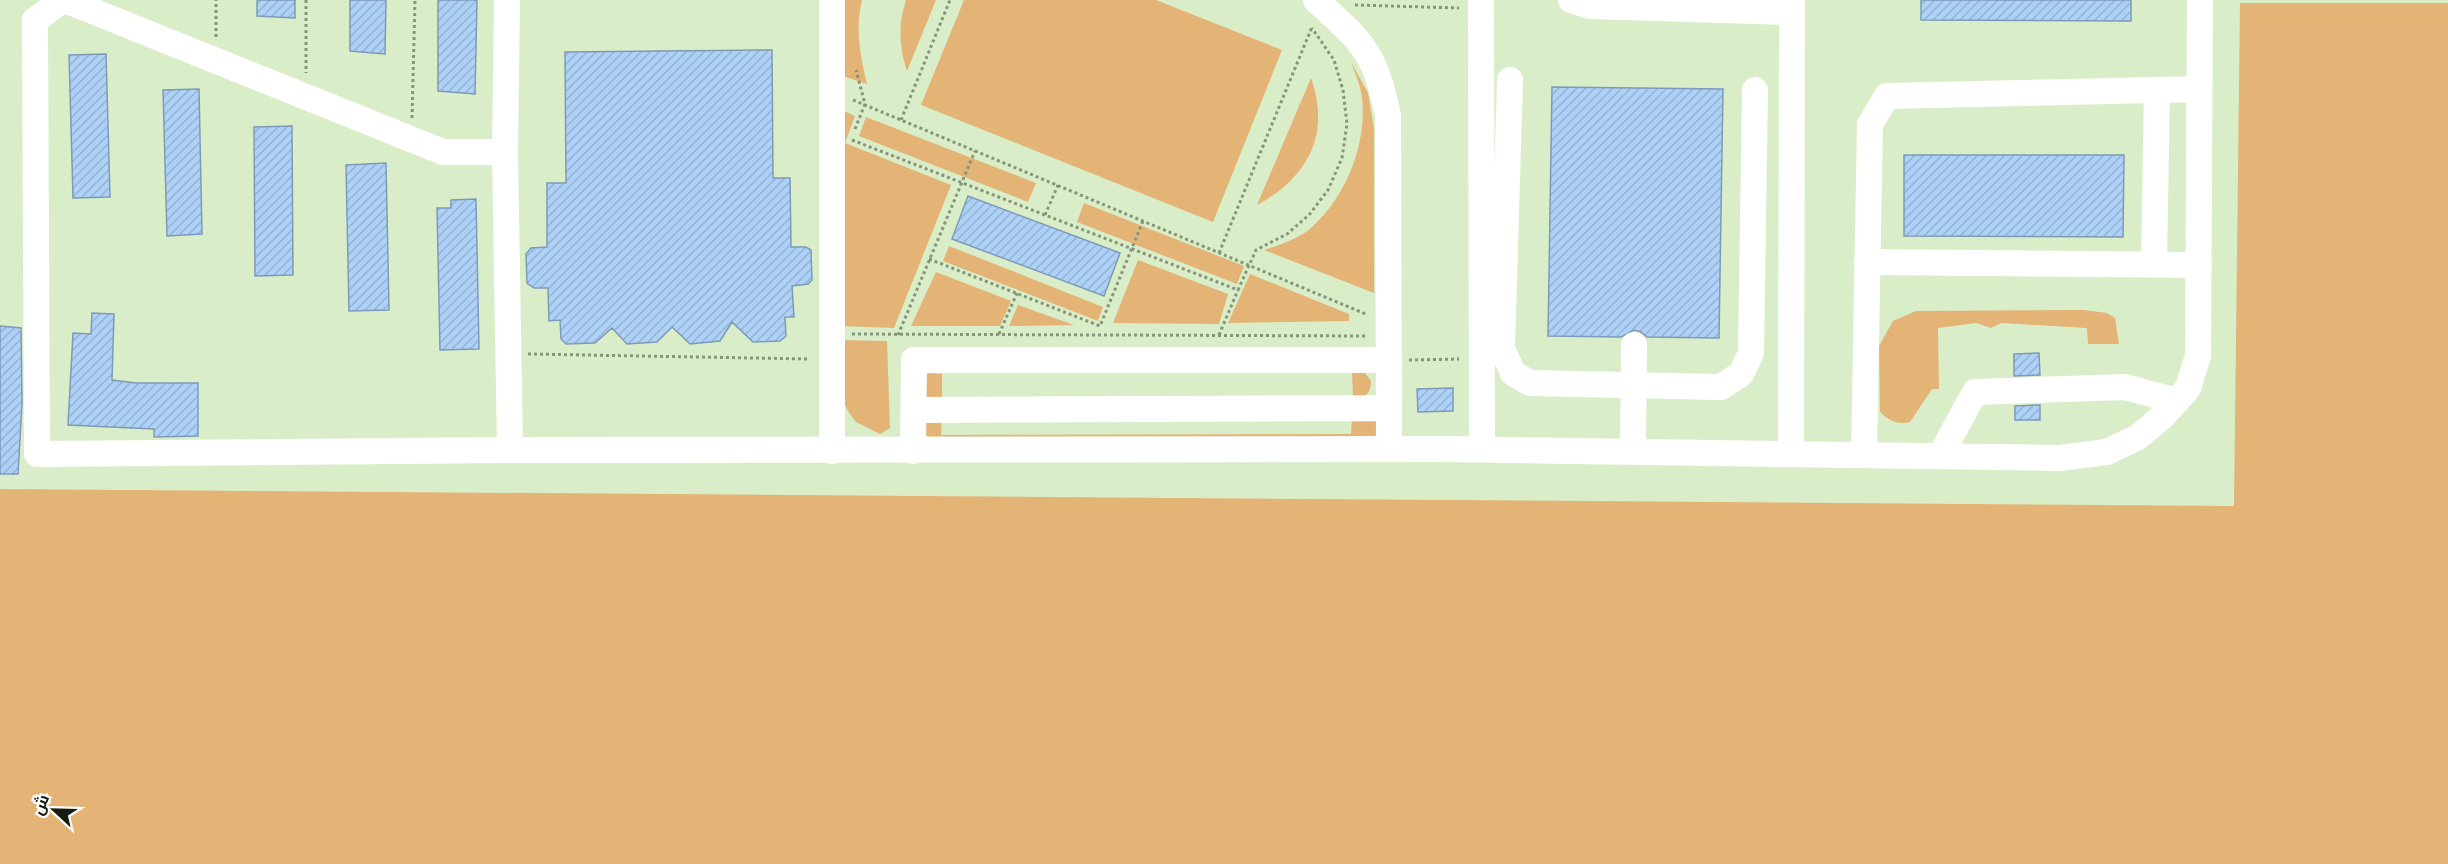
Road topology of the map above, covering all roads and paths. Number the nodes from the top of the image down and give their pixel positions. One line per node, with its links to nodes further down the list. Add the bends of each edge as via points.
1 (64, 0): 13 (lane); 55 (lane, via 35,20 37,454)
2 (216, 0): 13 (path)
3 (306, 0): 19 (path)
4 (415, 0): 22 (path)
5 (507, 0): 24 (lane)
6 (832, 0): 18 (lane)
7 (950, 0): 21 (path)
8 (1571, 0): 11 (lane, via 1590,6)
9 (2200, 0): 15 (lane)
10 (1481, 4): 12 (path); 47 (lane)
11 (1792, 6): 59 (lane)
12 (1316, 11): 30 (path); 33 (path, via 1343,90 1347,124 1342,158 1328,190 1309,215 1287,234 1256,250); 44 (lane, via 1349,32 1367,53 1388,115)
13 (215, 61): 19 (lane)
14 (1510, 80): 49 (lane, via 1502,348 1513,373 1530,383)
15 (2199, 89): 17 (lane); 35 (lane)
16 (1755, 90): 49 (lane, via 1751,353 1741,374 1721,387)
17 (2157, 90): 32 (lane, via 1887,96 1869,124); 34 (lane)
18 (832, 91): 20 (path); 39 (lane)
19 (306, 97): 22 (lane)
20 (865, 104): 21 (path); 25 (path, via 851,140)
21 (901, 120): 23 (path)
22 (412, 139): 24 (lane, via 443,152)
23 (975, 150): 25 (path); 26 (path)
24 (505, 152): 46 (lane)
25 (961, 183): 27 (path); 31 (path)
26 (1058, 185): 27 (path); 28 (path)
27 (1045, 215): 29 (path)
28 (1143, 221): 29 (path); 30 (path)
29 (1132, 249): 36 (path); 38 (path)
30 (1219, 253): 33 (path)
31 (929, 259): 37 (path); 42 (path)
32 (1867, 262): 34 (lane); 60 (lane)
33 (1249, 265): 36 (path); 44 (path)
34 (2154, 265): 35 (lane)
35 (2199, 265): 50 (lane, via 2198,356 2188,388)
36 (1238, 290): 43 (path)
37 (1017, 293): 38 (path); 40 (path)
38 (1100, 326): 41 (path)
39 (832, 334): 42 (path); 48 (lane)
40 (999, 334): 41 (path); 42 (path)
41 (1097, 334): 43 (path)
42 (898, 335)
43 (1220, 335): 44 (path)
44 (1389, 340): 47 (path); 51 (lane); 52 (lane, via 914,360)
45 (1634, 345): 49 (lane)
46 (508, 354): 48 (path); 55 (lane)
47 (1481, 359): 54 (lane)
48 (832, 360): 56 (lane)
49 (1634, 385): 58 (lane)
50 (2177, 400): 61 (lane, via 2138,437 2107,452 2060,458); 61 (lane, via 2125,387 1975,392)
51 (1389, 408): 52 (lane); 53 (lane)
52 (914, 410): 57 (lane)
53 (1389, 449): 54 (lane); 57 (lane)
54 (1482, 449): 58 (lane)
55 (510, 450): 56 (lane)
56 (832, 451): 57 (lane)
57 (913, 451)
58 (1633, 452): 59 (lane)
59 (1791, 454): 60 (lane)
60 (1864, 455): 61 (lane)
61 (1940, 456)

